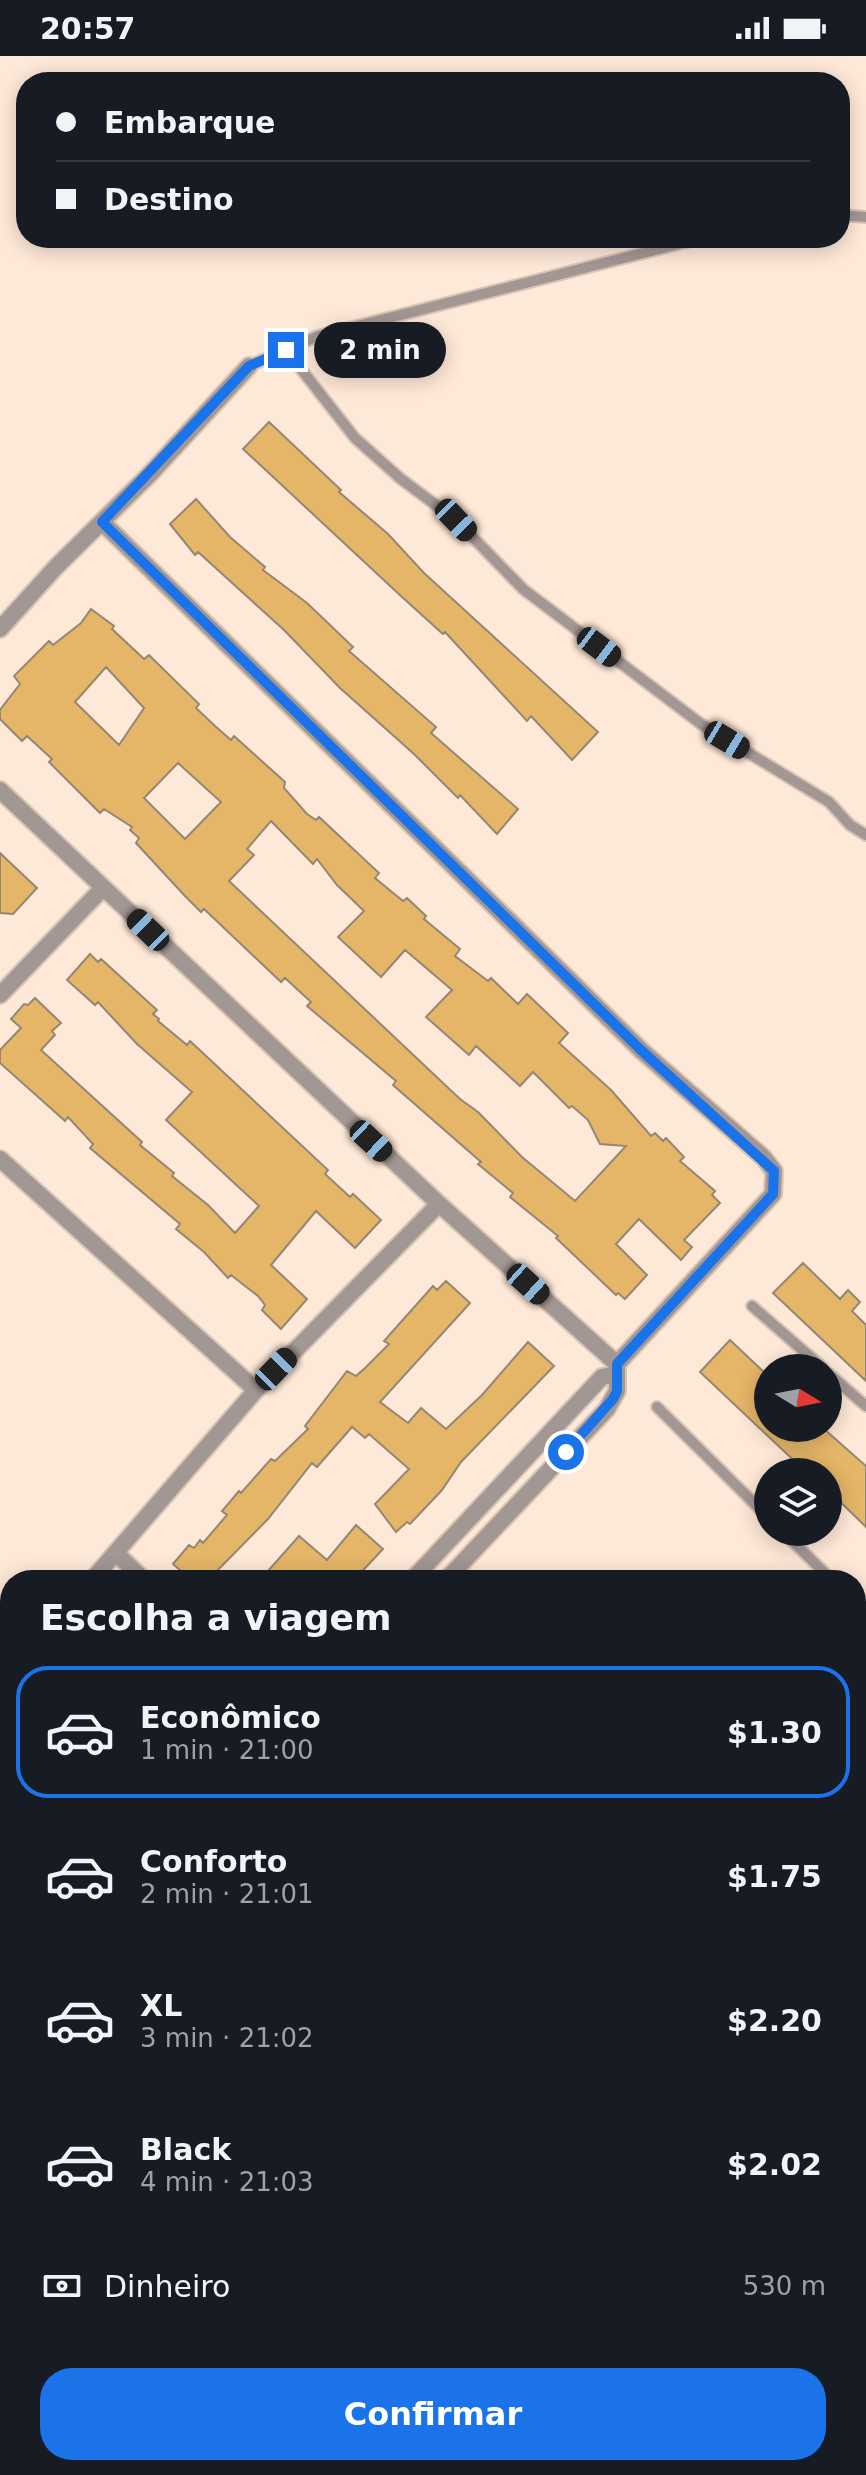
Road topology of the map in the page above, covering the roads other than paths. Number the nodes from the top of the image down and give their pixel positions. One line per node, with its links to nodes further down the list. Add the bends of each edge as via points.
1 (663, 248): 2 (lane, via 318,336)
2 (286, 350): 3 (lane); 7 (lane, via 355,438 456,520 523,589 701,724 829,802)
3 (249, 366): 4 (street)
4 (102, 522): 5 (street); 14 (street, via 642,1051 774,1171 773,1194)
5 (0, 629)
6 (0, 790): 8 (street)
7 (866, 835)
8 (103, 888): 9 (street); 11 (street)
9 (0, 995)
10 (0, 1159): 16 (street)
11 (439, 1204): 14 (street); 16 (street)
12 (752, 1306): 13 (lane)
13 (807, 1354)
14 (616, 1369): 24 (street, via 602,1377); 25 (street, via 617,1391 607,1409)
15 (842, 1385): 17 (lane)
16 (256, 1390): 21 (street)
17 (866, 1406)
18 (657, 1407): 19 (lane)
19 (754, 1503)
20 (797, 1546): 26 (lane)
21 (117, 1554): 22 (street); 23 (street)
22 (102, 1570)
23 (134, 1570)
24 (421, 1570)
25 (455, 1570)
26 (822, 1570)

